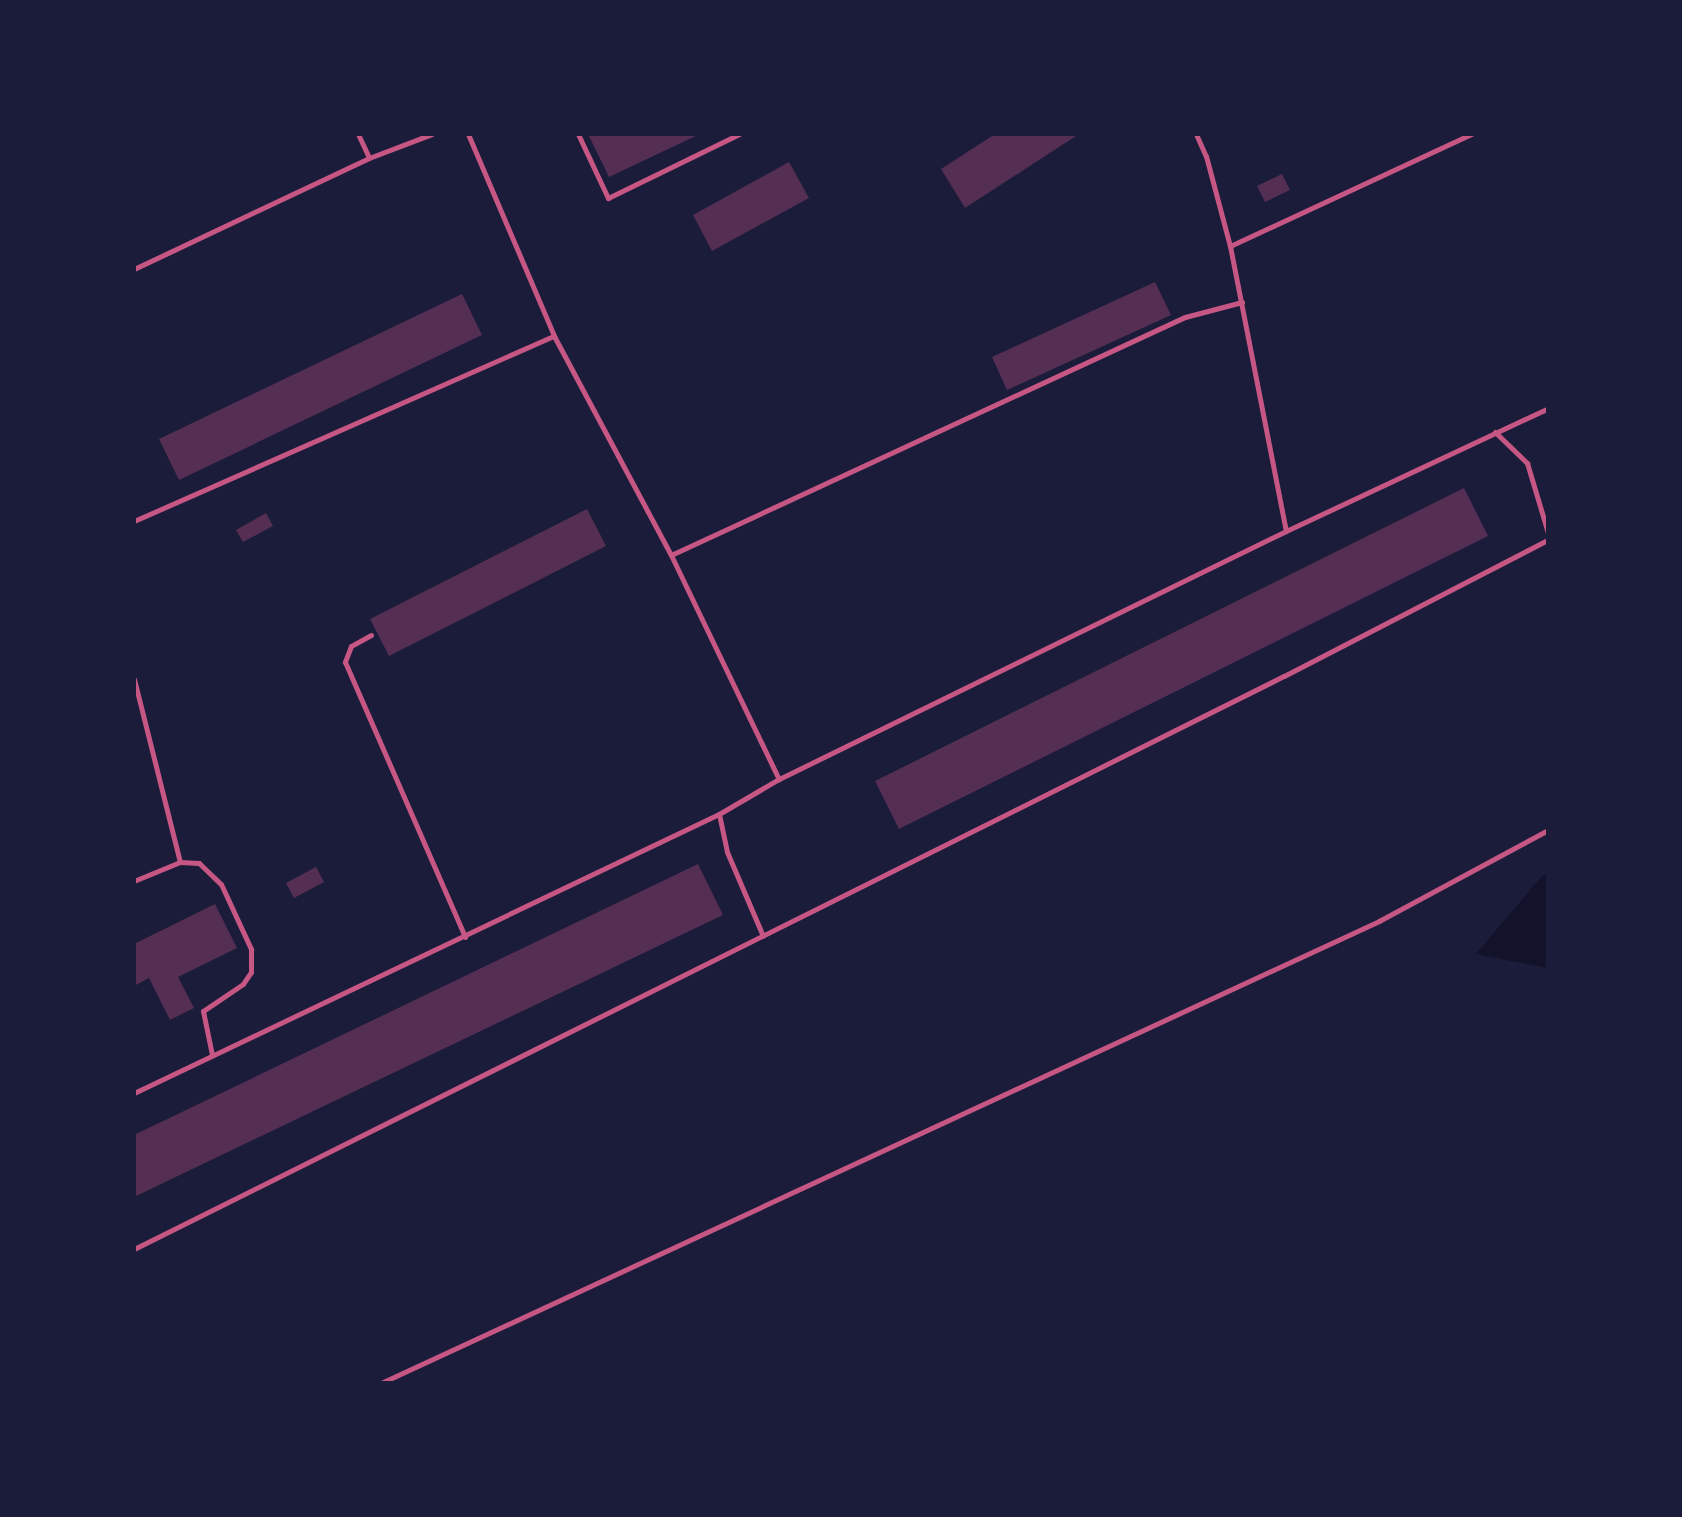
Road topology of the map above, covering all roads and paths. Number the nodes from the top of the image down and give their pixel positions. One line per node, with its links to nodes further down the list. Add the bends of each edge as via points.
1 (358, 134): 8 (lane)
2 (432, 134): 8 (lane)
3 (468, 134): 12 (lane)
4 (578, 134): 5 (lane, via 608,198)
5 (739, 134)
6 (1196, 134): 9 (lane)
7 (1471, 134): 9 (lane)
8 (369, 158): 10 (lane)
9 (1230, 246): 11 (lane)
10 (134, 268)
11 (1242, 302): 16 (lane); 19 (lane, via 1185,317)
12 (554, 336): 15 (lane); 19 (lane)
13 (1548, 408): 14 (lane)
14 (1495, 432): 16 (lane); 17 (lane, via 1527,463)
15 (134, 521)
16 (1286, 531): 22 (lane)
17 (1548, 533)
18 (1548, 540): 27 (lane)
19 (671, 555): 22 (lane)
20 (371, 635): 28 (lane, via 351,646 345,662)
21 (134, 679): 25 (lane)
22 (779, 779): 23 (lane)
23 (719, 814): 27 (lane, via 727,852); 28 (lane)
24 (1548, 830): 32 (lane, via 1379,921)
25 (180, 862): 26 (lane); 29 (lane, via 199,863 221,884 251,949 251,972 243,984 203,1011)
26 (134, 881)
27 (763, 936): 31 (lane)
28 (465, 937): 29 (lane)
29 (212, 1055): 30 (lane)
30 (134, 1093)
31 (134, 1249)
32 (381, 1383)

